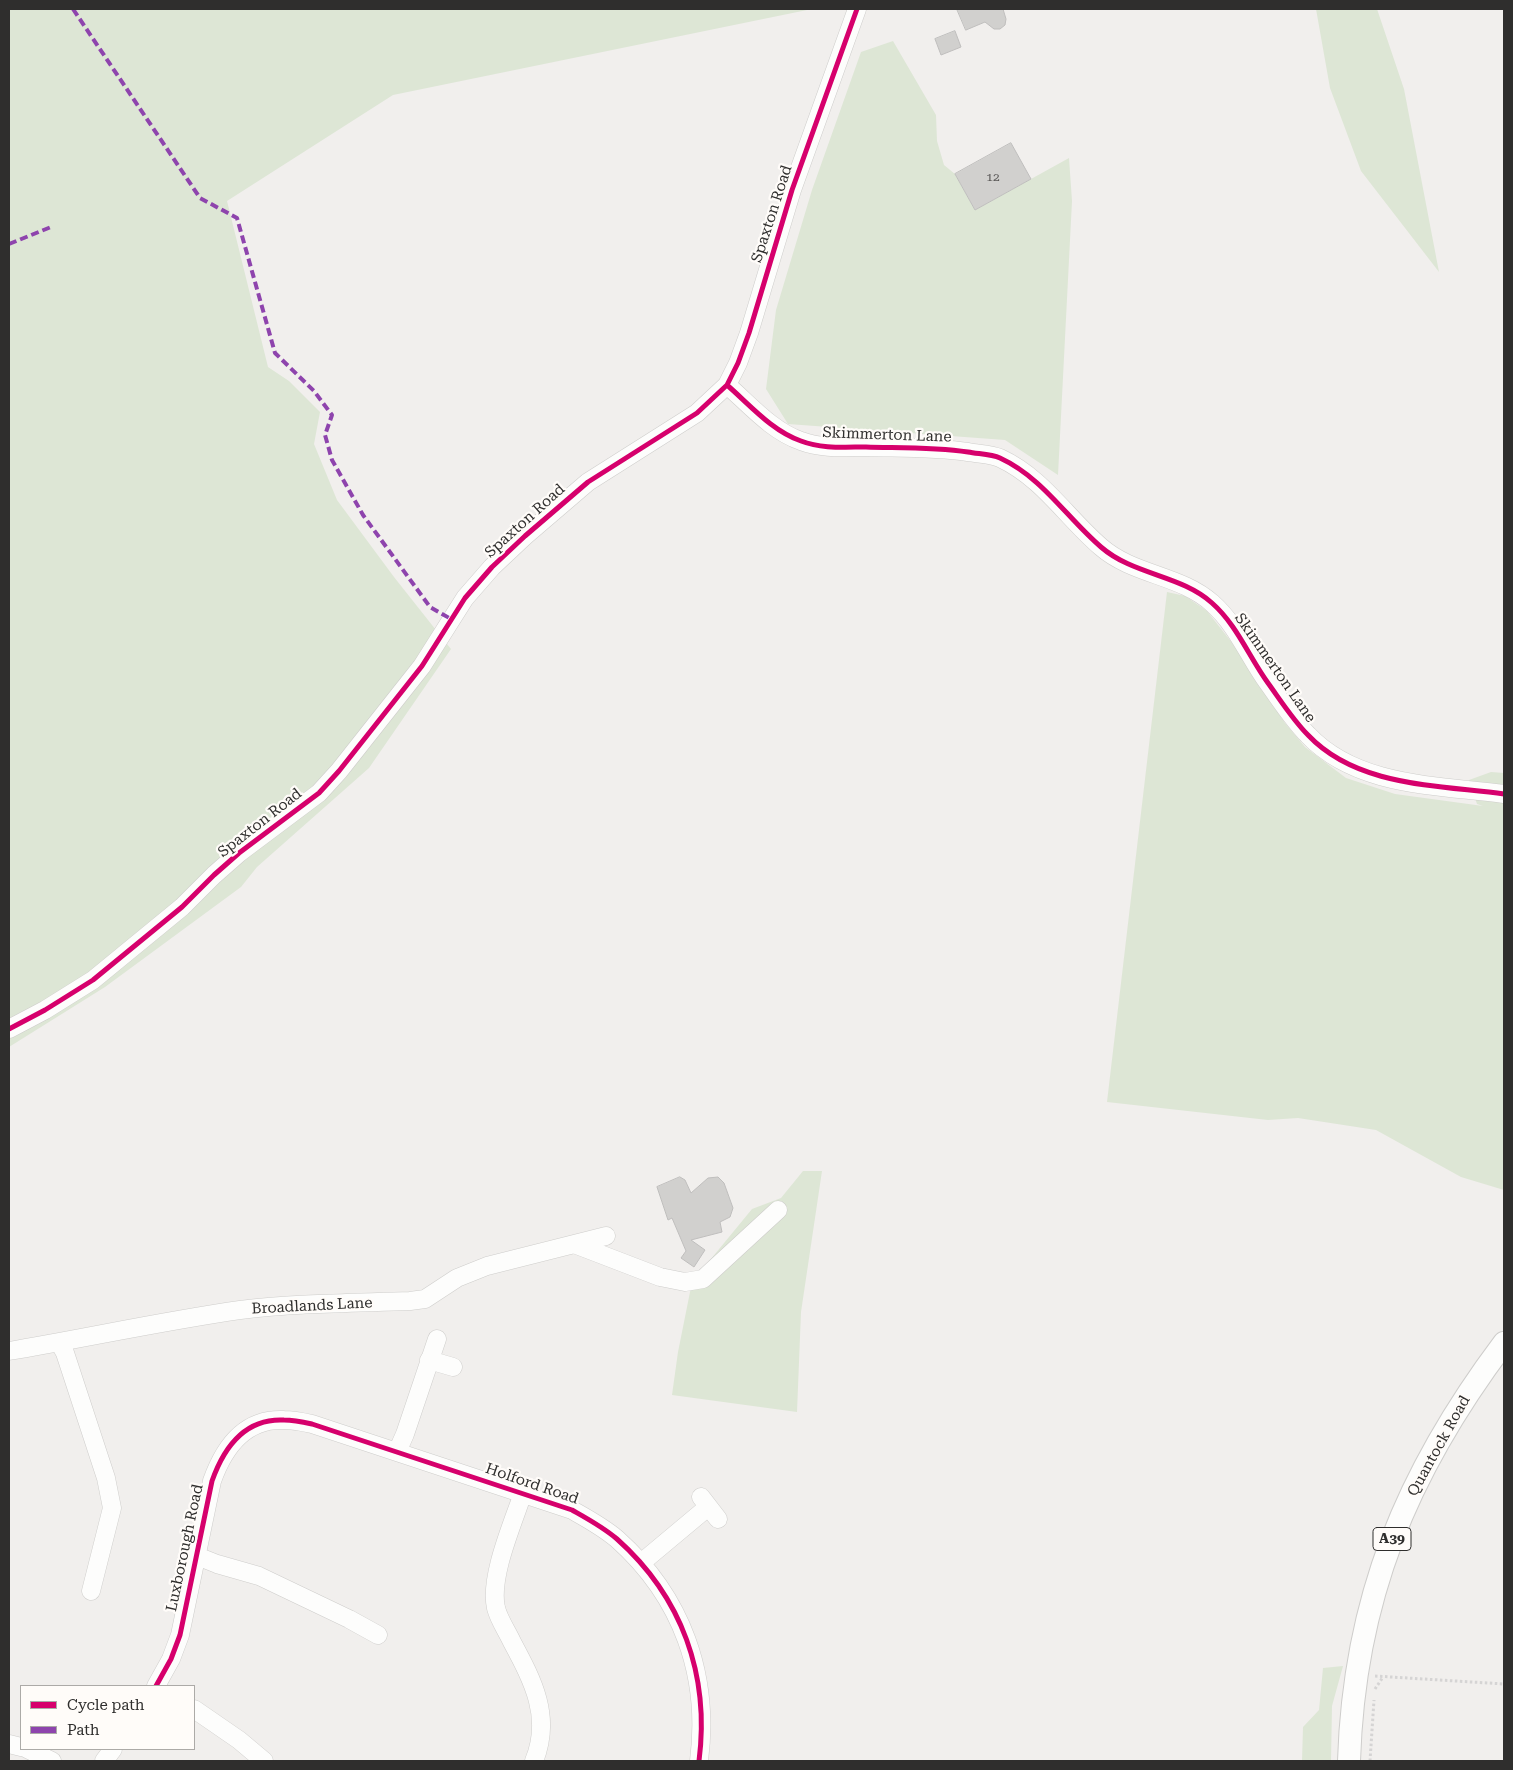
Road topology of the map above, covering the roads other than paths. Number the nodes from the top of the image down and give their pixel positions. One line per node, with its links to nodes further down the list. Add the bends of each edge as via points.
1 (857, 9): 2 (street, Spaxton Road, via 792,190 749,333)
2 (728, 385): 3 (street, Skimmerton Lane, via 776,429 801,442 826,447 942,448 998,457 1032,476 1102,548 1135,568 1192,590 1212,603 1236,630 1258,670 1296,721 1308,736 1334,757 1364,772 1403,782); 4 (street, Spaxton Road, via 697,413 588,482 492,567 465,598 422,666 319,793 239,853 182,907 93,980)
3 (1504, 794)
4 (9, 1029)
5 (778, 1210): 7 (street, via 703,1279 685,1282 660,1278)
6 (606, 1236): 7 (street, Broadlands Lane)
7 (574, 1244): 9 (street, Broadlands Lane, via 488,1266 456,1278 424,1299 242,1310)
8 (437, 1339): 12 (street)
9 (59, 1342): 11 (street, Broadlands Lane); 20 (street, via 66,1353 106,1478 112,1508)
10 (1504, 1343): 31 (main road, Quantock Road / A39, via 1447,1425 1413,1489 1386,1554 1361,1643)
11 (9, 1350)
12 (429, 1360): 13 (street); 15 (street)
13 (453, 1367)
14 (283, 1420): 15 (street, Holford Road, via 312,1424); 18 (street, Luxborough Road, via 253,1426 229,1446 212,1481)
15 (397, 1452): 16 (street, Holford Road)
16 (523, 1493): 19 (street, Holford Road, via 572,1510 596,1523); 29 (street, via 494,1593 501,1621 530,1674 539,1698 541,1724)
17 (709, 1508): 19 (street)
18 (197, 1556): 21 (street, via 353,1612); 22 (street, Luxborough Road, via 180,1636)
19 (641, 1563): 30 (street, Holford Road, via 659,1586 682,1627 696,1669 702,1704)
20 (91, 1591)
21 (378, 1635)
22 (159, 1685)
23 (195, 1710): 28 (street)
24 (29, 1750): 26 (street)
25 (112, 1750): 27 (street)
26 (52, 1761)
27 (104, 1761)
28 (264, 1761)
29 (534, 1761)
30 (699, 1761)
31 (1349, 1761)

